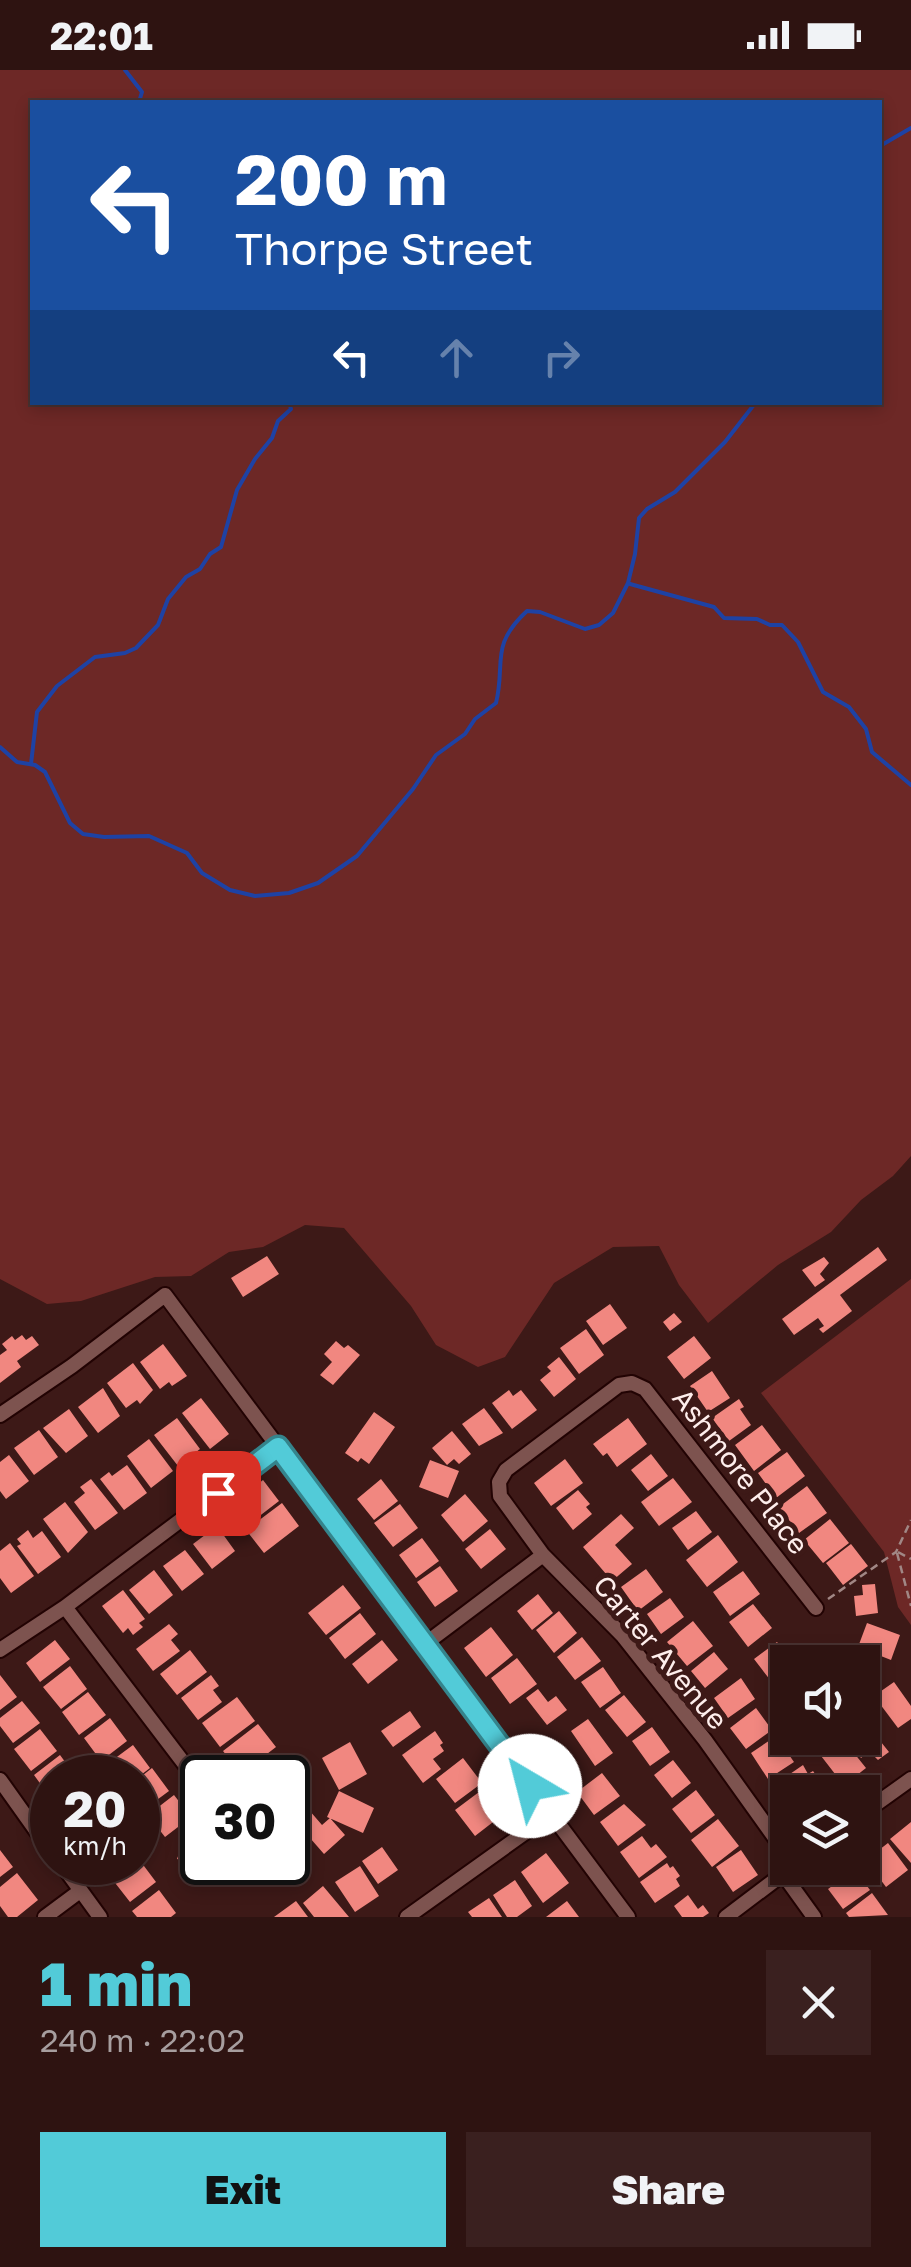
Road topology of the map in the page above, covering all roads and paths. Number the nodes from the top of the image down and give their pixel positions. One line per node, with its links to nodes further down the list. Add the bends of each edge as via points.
1 (0, 1415): 2 (street, via 165,1294)
2 (278, 1447): 8 (street); 10 (street)
3 (911, 1520): 4 (path)
4 (896, 1552): 6 (path); 7 (path); 9 (path)
5 (543, 1556): 9 (street, Ashmore Place, via 500,1496 499,1482 619,1384 632,1383 645,1389); 10 (street); 18 (street, Carter Avenue, via 622,1635)
6 (911, 1558)
7 (911, 1606)
8 (65, 1607): 11 (street); 12 (street)
9 (816, 1608)
10 (424, 1644): 16 (street)
11 (0, 1650)
12 (180, 1759)
13 (911, 1779): 15 (street)
14 (0, 1780): 17 (street)
15 (880, 1801)
16 (551, 1814): 25 (street); 26 (street)
17 (30, 1822)
18 (770, 1831)
19 (770, 1884): 27 (street)
20 (76, 1885): 22 (street)
21 (795, 1885): 28 (street)
22 (80, 1891): 23 (street); 24 (street)
23 (45, 1917)
24 (100, 1917)
25 (407, 1917)
26 (628, 1917)
27 (726, 1917)
28 (814, 1917)

